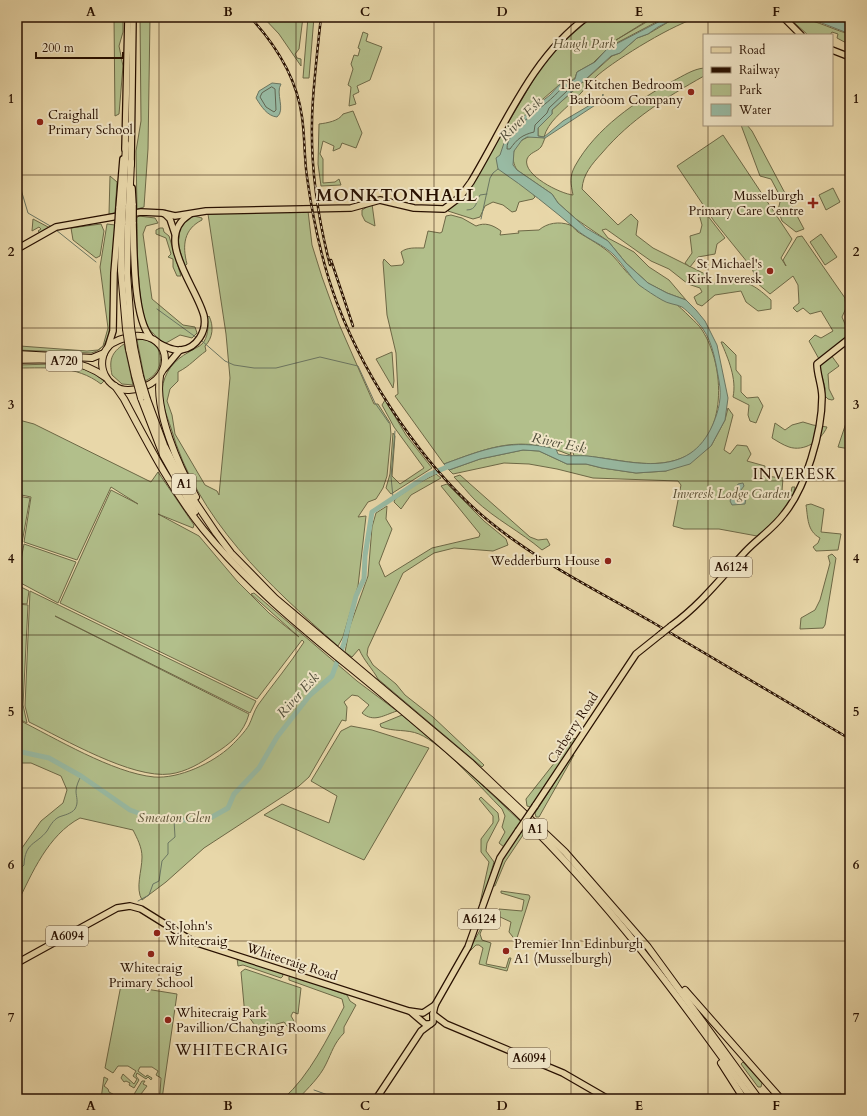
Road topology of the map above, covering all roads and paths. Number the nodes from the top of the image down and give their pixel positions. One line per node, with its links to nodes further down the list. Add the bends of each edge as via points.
1 (128, 17): 8 (main road, A1)
2 (133, 17): 9 (main road, A1)
3 (587, 17): 11 (main road, via 538,65 471,182 456,201 444,209 414,208 380,200 351,208 206,211)
4 (783, 17): 5 (main road)
5 (800, 34)
6 (833, 50): 7 (main road)
7 (850, 57)
8 (126, 144): 10 (highway, A1)
9 (131, 162): 10 (highway, A1)
10 (126, 207): 13 (highway, A1, bridge); 13 (main road, A1, bridge)
11 (189, 214): 12 (main road); 14 (main road)
12 (172, 219): 14 (main road, via 175,226); 15 (main road); 16 (main road, via 162,213 141,212 53,228)
13 (125, 223): 17 (main road, A1, via 143,325); 20 (main road, A1, via 114,273 112,331); 28 (highway, A1, bridge, via 128,328)
14 (178, 223): 15 (main road)
15 (175, 234): 21 (main road, via 179,261 204,317 204,329 199,339 190,347)
16 (17, 249)
17 (150, 337): 19 (highway); 20 (highway, via 132,336 115,342)
18 (850, 338): 35 (main road, Carberry Road / A6124, bridge, via 818,362 822,391 820,416 808,466 790,508 748,548 698,604 636,654 500,858 468,947)
19 (158, 343): 21 (main road, via 167,348); 24 (highway, via 164,356)
20 (106, 350): 22 (highway, A720, via 92,358); 26 (highway, via 102,366)
21 (180, 350): 24 (main road)
22 (17, 354)
23 (17, 360): 26 (highway, A720, via 77,362)
24 (164, 369): 25 (highway)
25 (160, 376): 27 (highway, via 152,383 132,389); 30 (highway, A1, via 158,390 161,406 181,468 201,505)
26 (106, 378): 27 (highway)
27 (115, 386): 29 (highway, A1, via 174,489)
28 (144, 399): 29 (highway, A1, via 158,444 173,476 202,524); 30 (highway, A1, via 164,445 188,490 216,533)
29 (224, 552): 31 (highway, A1, via 267,598)
30 (238, 560): 31 (highway, A1)
31 (322, 641): 32 (highway, A1)
32 (359, 671): 33 (highway, A1, via 470,762 540,827 599,890); 36 (highway, A1, via 475,773 555,849 623,926)
33 (660, 963): 48 (highway, A1); 49 (highway)
34 (17, 964): 37 (main road, Whitecraig Road / A6094, via 116,908 130,906 141,909 194,942)
35 (435, 1005): 38 (main road, Carberry Road / A6124); 39 (main road, Carberry Road / A6124)
36 (688, 1009): 46 (highway); 47 (highway, A1)
37 (409, 1011): 38 (main road, A6094); 40 (main road, A6094)
38 (425, 1012): 39 (main road); 40 (main road)
39 (434, 1015): 41 (main road); 42 (main road, A6094)
40 (422, 1020): 41 (main road, via 425,1024); 43 (main road)
41 (431, 1024): 42 (main road, A6094); 43 (main road)
42 (446, 1024): 45 (main road, A6094, via 563,1072)
43 (421, 1030): 44 (main road)
44 (376, 1099)
45 (608, 1099)
46 (744, 1099)
47 (752, 1099)
48 (759, 1099)
49 (781, 1099)

